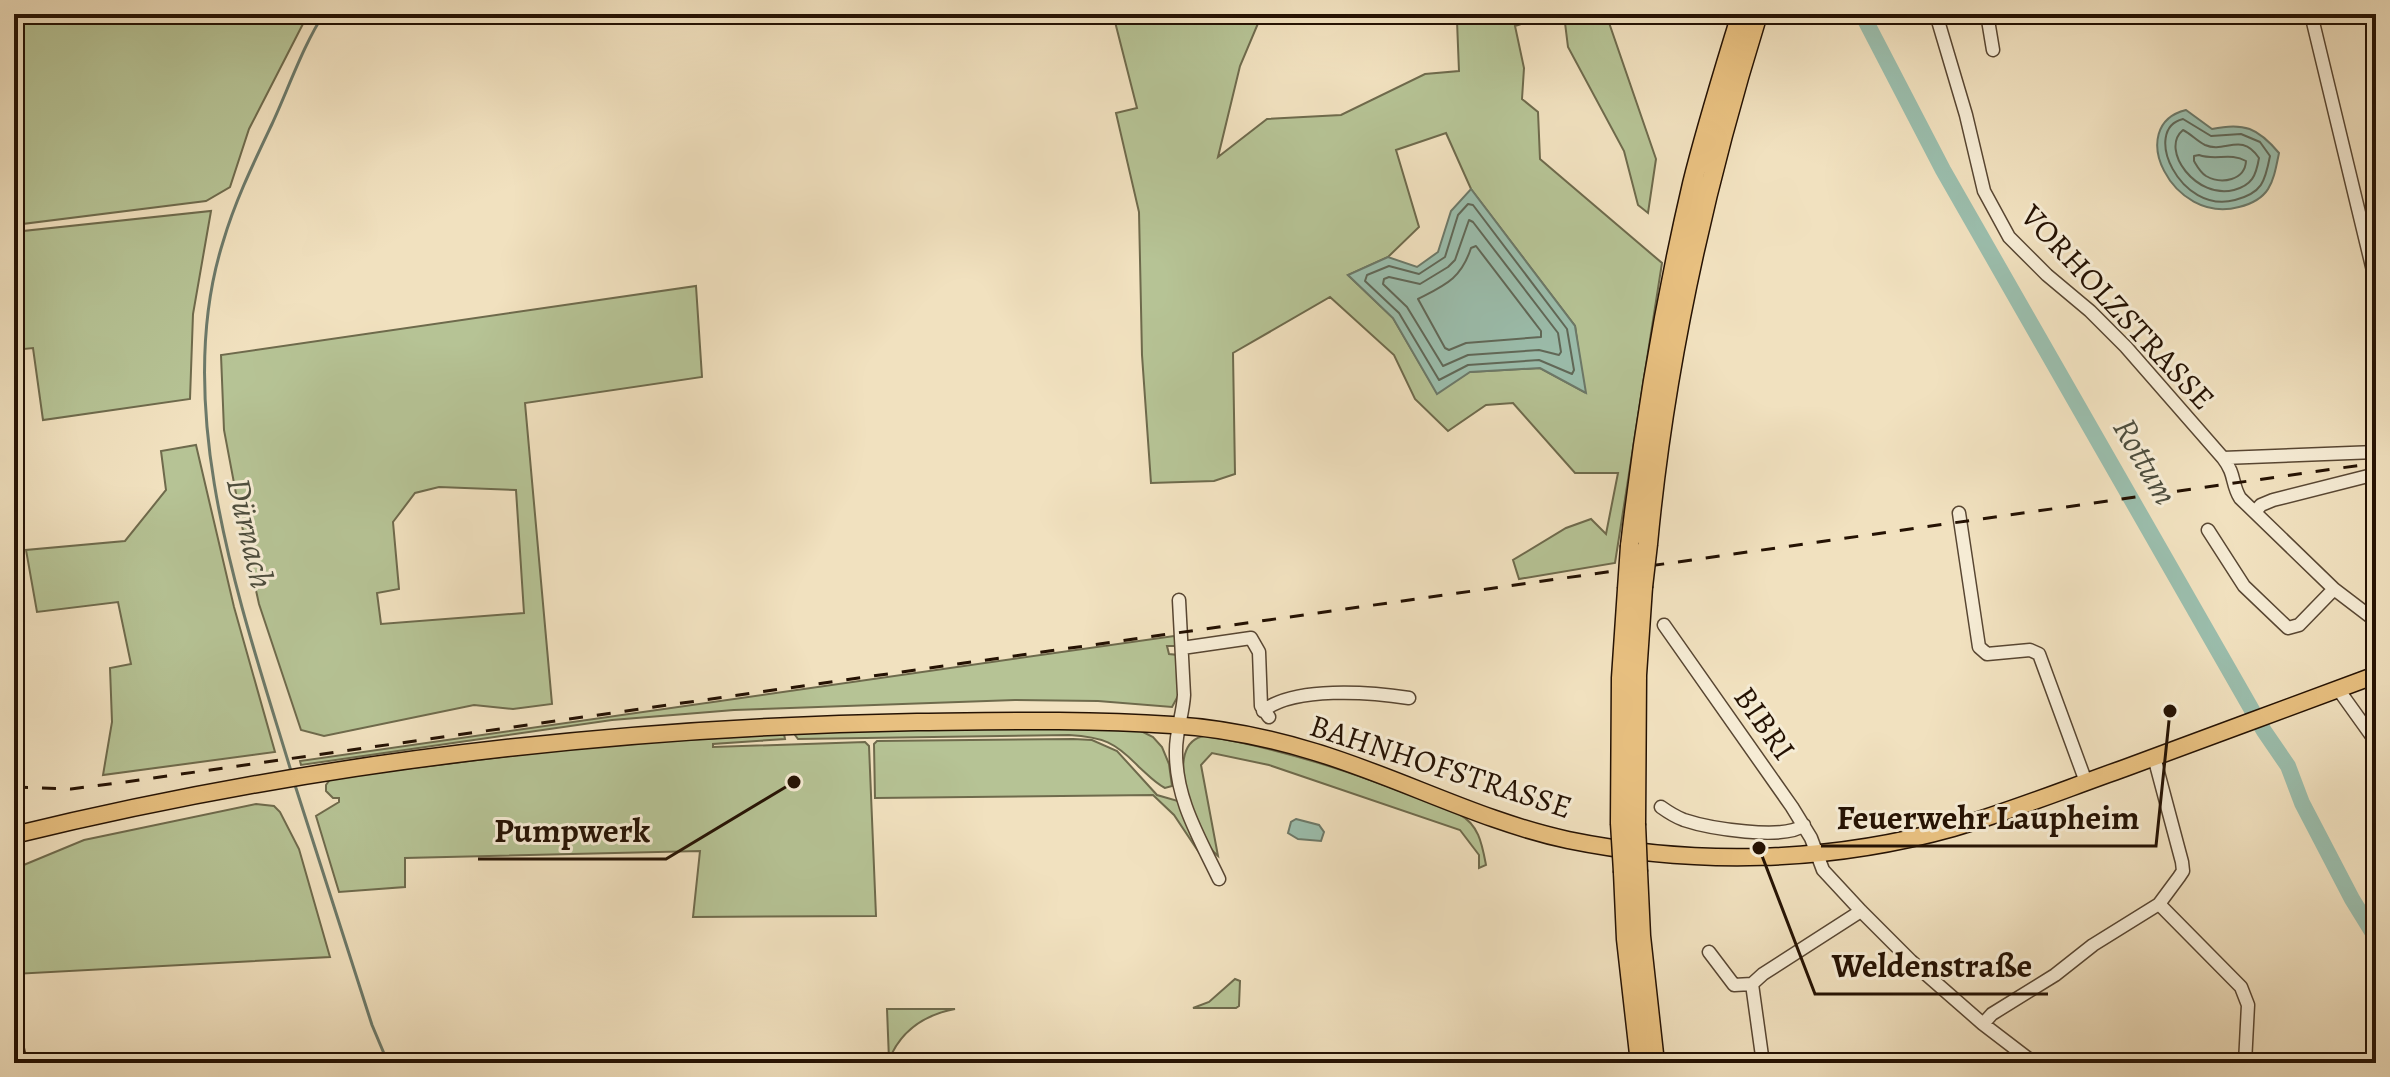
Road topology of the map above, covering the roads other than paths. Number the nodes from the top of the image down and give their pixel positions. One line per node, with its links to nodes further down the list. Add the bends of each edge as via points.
1 (1936, 14): 8 (street, VORHOLZSTRASSE, via 1984,191 2009,237 2126,347)
2 (1987, 14): 5 (street)
3 (2311, 14): 6 (street)
4 (1749, 16): 29 (highway, bridge, via 1688,279 1639,545 1621,678)
5 (1993, 50)
6 (2376, 283)
7 (2376, 452): 8 (street)
8 (2223, 458): 10 (street, VORHOLZSTRASSE, via 2233,471 2237,493)
9 (2376, 474): 10 (street, via 2273,500)
10 (2255, 512): 13 (street, VORHOLZSTRASSE)
11 (1959, 513): 24 (street, via 1979,647 1987,654 2039,654)
12 (2208, 530): 13 (street, via 2244,586 2288,628 2299,625)
13 (2334, 589): 15 (street, VORHOLZSTRASSE)
14 (1179, 600): 17 (street)
15 (2376, 621)
16 (1664, 625): 26 (street, BIBRI)
17 (1182, 648): 20 (street, via 1251,638 1259,652 1260,699 1266,714 1275,701 1309,695); 21 (street)
18 (2376, 675): 19 (main road, BAHNHOFSTRASSE)
19 (2338, 689): 22 (street); 23 (main road, BAHNHOFSTRASSE)
20 (1409, 698)
21 (1179, 725): 27 (main road, BAHNHOFSTRASSE, via 1055,720 774,727 569,741 305,776); 28 (main road, BAHNHOFSTRASSE, via 1318,753 1493,818 1567,839 1703,857); 30 (street, via 1179,792)
22 (2376, 742)
23 (2154, 757): 24 (main road, BAHNHOFSTRASSE); 31 (street, via 2183,871)
24 (2086, 782): 28 (main road, BAHNHOFSTRASSE, via 1953,828)
25 (1661, 807): 26 (street, via 1681,819 1751,831 1784,833)
26 (1804, 825): 28 (street, BIBRI)
27 (18, 833)
28 (1816, 854): 32 (street, BIBRI, via 1823,870)
29 (1630, 872): 39 (highway, via 1627,953); 40 (highway)
30 (1219, 879)
31 (2159, 904): 35 (street); 42 (street, via 2231,975 2245,996)
32 (1861, 911): 34 (street); 35 (street, BIBRI)
33 (1709, 952): 34 (street, via 1734,985)
34 (1752, 984): 37 (street)
35 (1983, 1024): 41 (street, BIBRI)
36 (14, 1034): 38 (street)
37 (1762, 1056)
38 (21, 1063)
39 (1640, 1063)
40 (1655, 1063)
41 (2034, 1063)
42 (2245, 1063)

